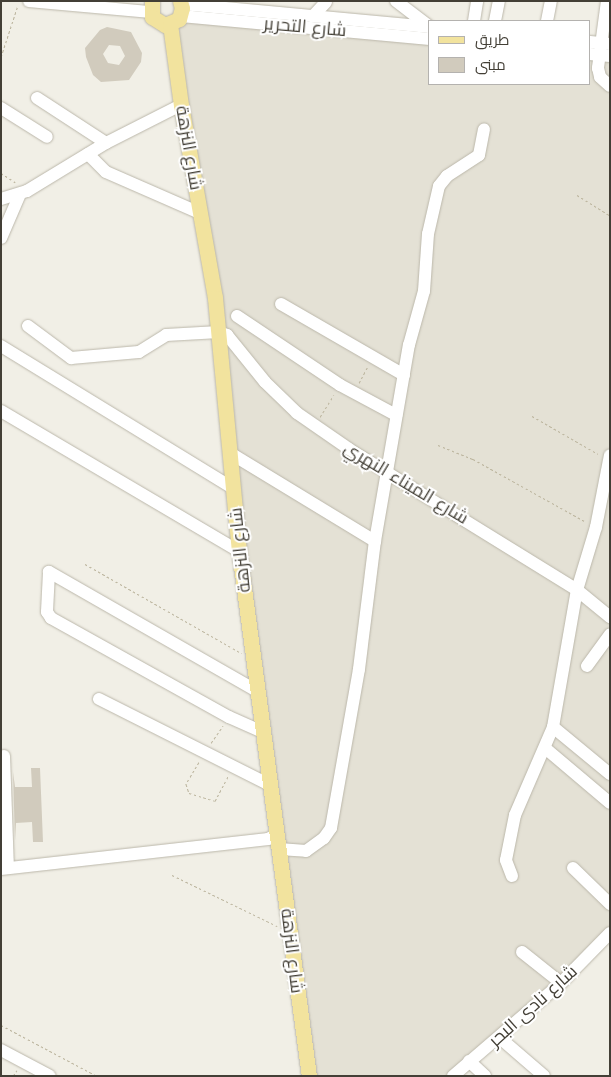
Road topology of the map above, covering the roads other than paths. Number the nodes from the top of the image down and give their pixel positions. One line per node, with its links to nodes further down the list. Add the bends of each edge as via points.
1 (29, 1): 10 (street)
2 (279, 1): 12 (street)
3 (396, 1): 17 (street)
4 (499, 1): 15 (street)
5 (551, 1): 16 (street)
6 (607, 1): 20 (street)
7 (325, 2): 13 (street)
8 (476, 2): 14 (street)
9 (218, 4): 11 (street, شارع التحرير); 12 (street, شارع التحرير)
10 (152, 6): 11 (main road, via 160,24)
11 (178, 11): 19 (street, شارع التحرير); 23 (main road, شارع النزهة)
12 (271, 12): 13 (street, شارع التحرير)
13 (313, 16): 18 (street, شارع التحرير)
14 (474, 20)
15 (495, 20)
16 (547, 20)
17 (428, 25)
18 (428, 27)
19 (428, 39)
20 (600, 49): 21 (street, via 600,77)
21 (610, 86)
22 (37, 98): 27 (street)
23 (181, 105): 27 (street); 31 (main road, شارع النزهة)
24 (1, 108): 26 (street)
25 (484, 129): 38 (street, via 479,154 447,176 439,186 428,234 424,292)
26 (47, 137)
27 (106, 143): 28 (street)
28 (88, 154): 29 (street); 31 (street, via 106,172)
29 (24, 192): 30 (street); 32 (street)
30 (1, 199)
31 (200, 213): 36 (main road, شارع النزهة)
32 (1, 238)
33 (280, 304): 38 (street, via 371,359)
34 (237, 316): 40 (street, via 340,385)
35 (28, 326): 36 (street, via 71,358 139,352 166,336)
36 (219, 332): 41 (main road, شارع النزهة); 43 (street, شارع الميناء النهري, via 234,340 265,382 315,426)
37 (1, 346): 44 (street)
38 (404, 375): 40 (street)
39 (1, 411): 46 (street)
40 (396, 415): 43 (street)
41 (230, 453): 44 (main road, شارع النزهة); 45 (street)
42 (609, 458): 47 (street, via 596,527)
43 (385, 470): 45 (street); 47 (street, شارع الميناء النهري)
44 (233, 488): 46 (main road, شارع النزهة)
45 (375, 541): 60 (street, via 359,669 331,828 324,838 306,851)
46 (239, 552): 51 (main road, شارع النزهة)
47 (577, 590): 48 (street, شارع الميناء النهري); 53 (street)
48 (607, 609)
49 (610, 634): 50 (street)
50 (588, 666)
51 (258, 691): 54 (main road, شارع النزهة); 54 (street, via 50,572 47,612 51,618 229,717)
52 (98, 699): 58 (street)
53 (553, 727): 55 (street); 57 (street)
54 (263, 732): 58 (main road, شارع النزهة)
55 (544, 748): 59 (street); 63 (street, via 515,816 506,860)
56 (4, 756): 61 (street)
57 (610, 774)
58 (270, 785): 60 (main road, شارع النزهة)
59 (610, 803)
60 (278, 841): 61 (street, via 268,839); 72 (main road, شارع النزهة)
61 (5, 868)
62 (573, 868): 64 (street)
63 (512, 876)
64 (610, 904)
65 (610, 934): 67 (street, شارع نادى البحر)
66 (522, 952): 67 (street)
67 (560, 983): 68 (street, شارع نادى البحر)
68 (500, 1038): 70 (street, شارع نادى البحر); 75 (street)
69 (1, 1050): 71 (street)
70 (470, 1061): 73 (street, شارع نادى البحر); 74 (street)
71 (50, 1076)
72 (309, 1076)
73 (453, 1076)
74 (485, 1076)
75 (544, 1076)

